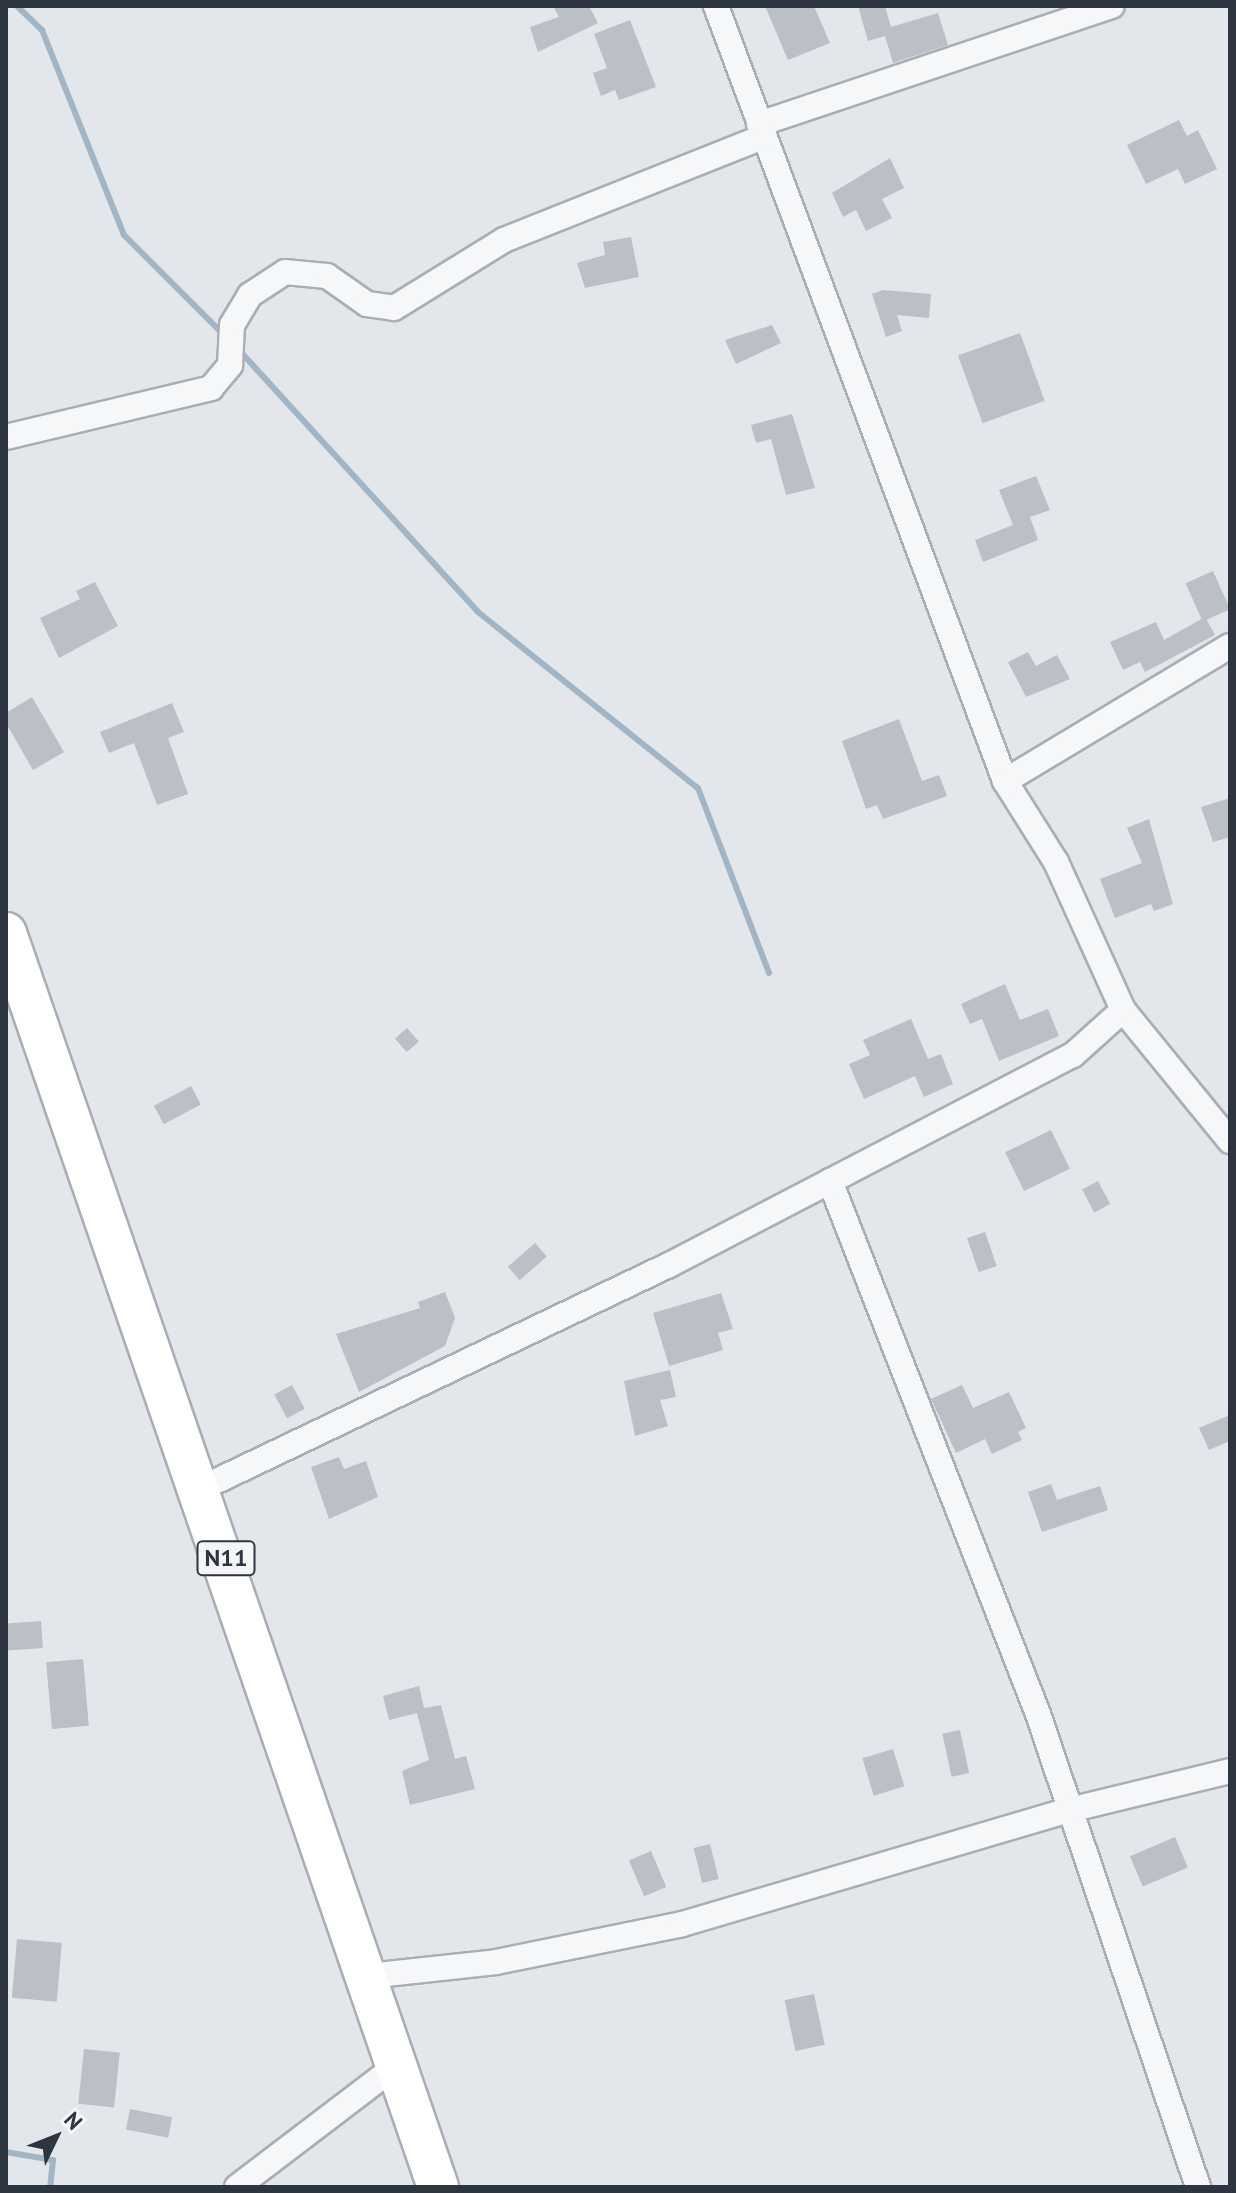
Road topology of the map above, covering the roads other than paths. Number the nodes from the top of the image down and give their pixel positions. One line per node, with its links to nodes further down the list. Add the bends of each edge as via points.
1 (716, 6): 3 (street)
2 (1112, 6): 3 (street)
3 (761, 131): 4 (street, via 504,240 394,308 367,304 327,276 285,272 250,295 232,325 230,365 211,388); 6 (street)
4 (6, 437)
5 (1230, 646): 6 (street)
6 (1005, 781): 8 (street, via 1056,862)
7 (6, 933): 11 (highway, N11)
8 (1123, 1010): 9 (street); 10 (street, via 1073,1055)
9 (1230, 1141)
10 (830, 1181): 11 (street, via 554,1322); 13 (street, via 920,1399)
11 (202, 1488): 14 (highway, N11)
12 (1230, 1771): 13 (street)
13 (1069, 1810): 14 (street, via 682,1924 496,1962); 18 (street)
14 (368, 1976): 15 (highway, N11)
15 (397, 2065): 16 (street); 17 (highway, N11)
16 (237, 2187)
17 (438, 2187)
18 (1198, 2187)

